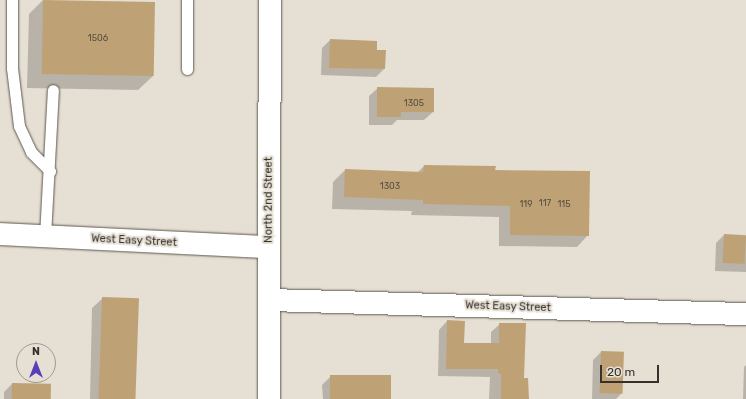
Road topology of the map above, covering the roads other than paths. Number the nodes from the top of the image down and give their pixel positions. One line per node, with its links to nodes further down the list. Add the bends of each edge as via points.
1 (12, 0): 6 (lane, via 12,68 19,126 31,152)
2 (187, 0): 4 (lane)
3 (270, 0): 9 (street, North 2nd Street)
4 (187, 70)
5 (53, 90): 6 (lane)
6 (50, 171): 8 (lane)
7 (0, 234): 8 (street, West Easy Street)
8 (45, 236): 9 (street, West Easy Street)
9 (269, 247): 10 (street, North 2nd Street)
10 (270, 300): 11 (street, West Easy Street); 12 (street, North 2nd Street)
11 (746, 314)
12 (269, 399)

